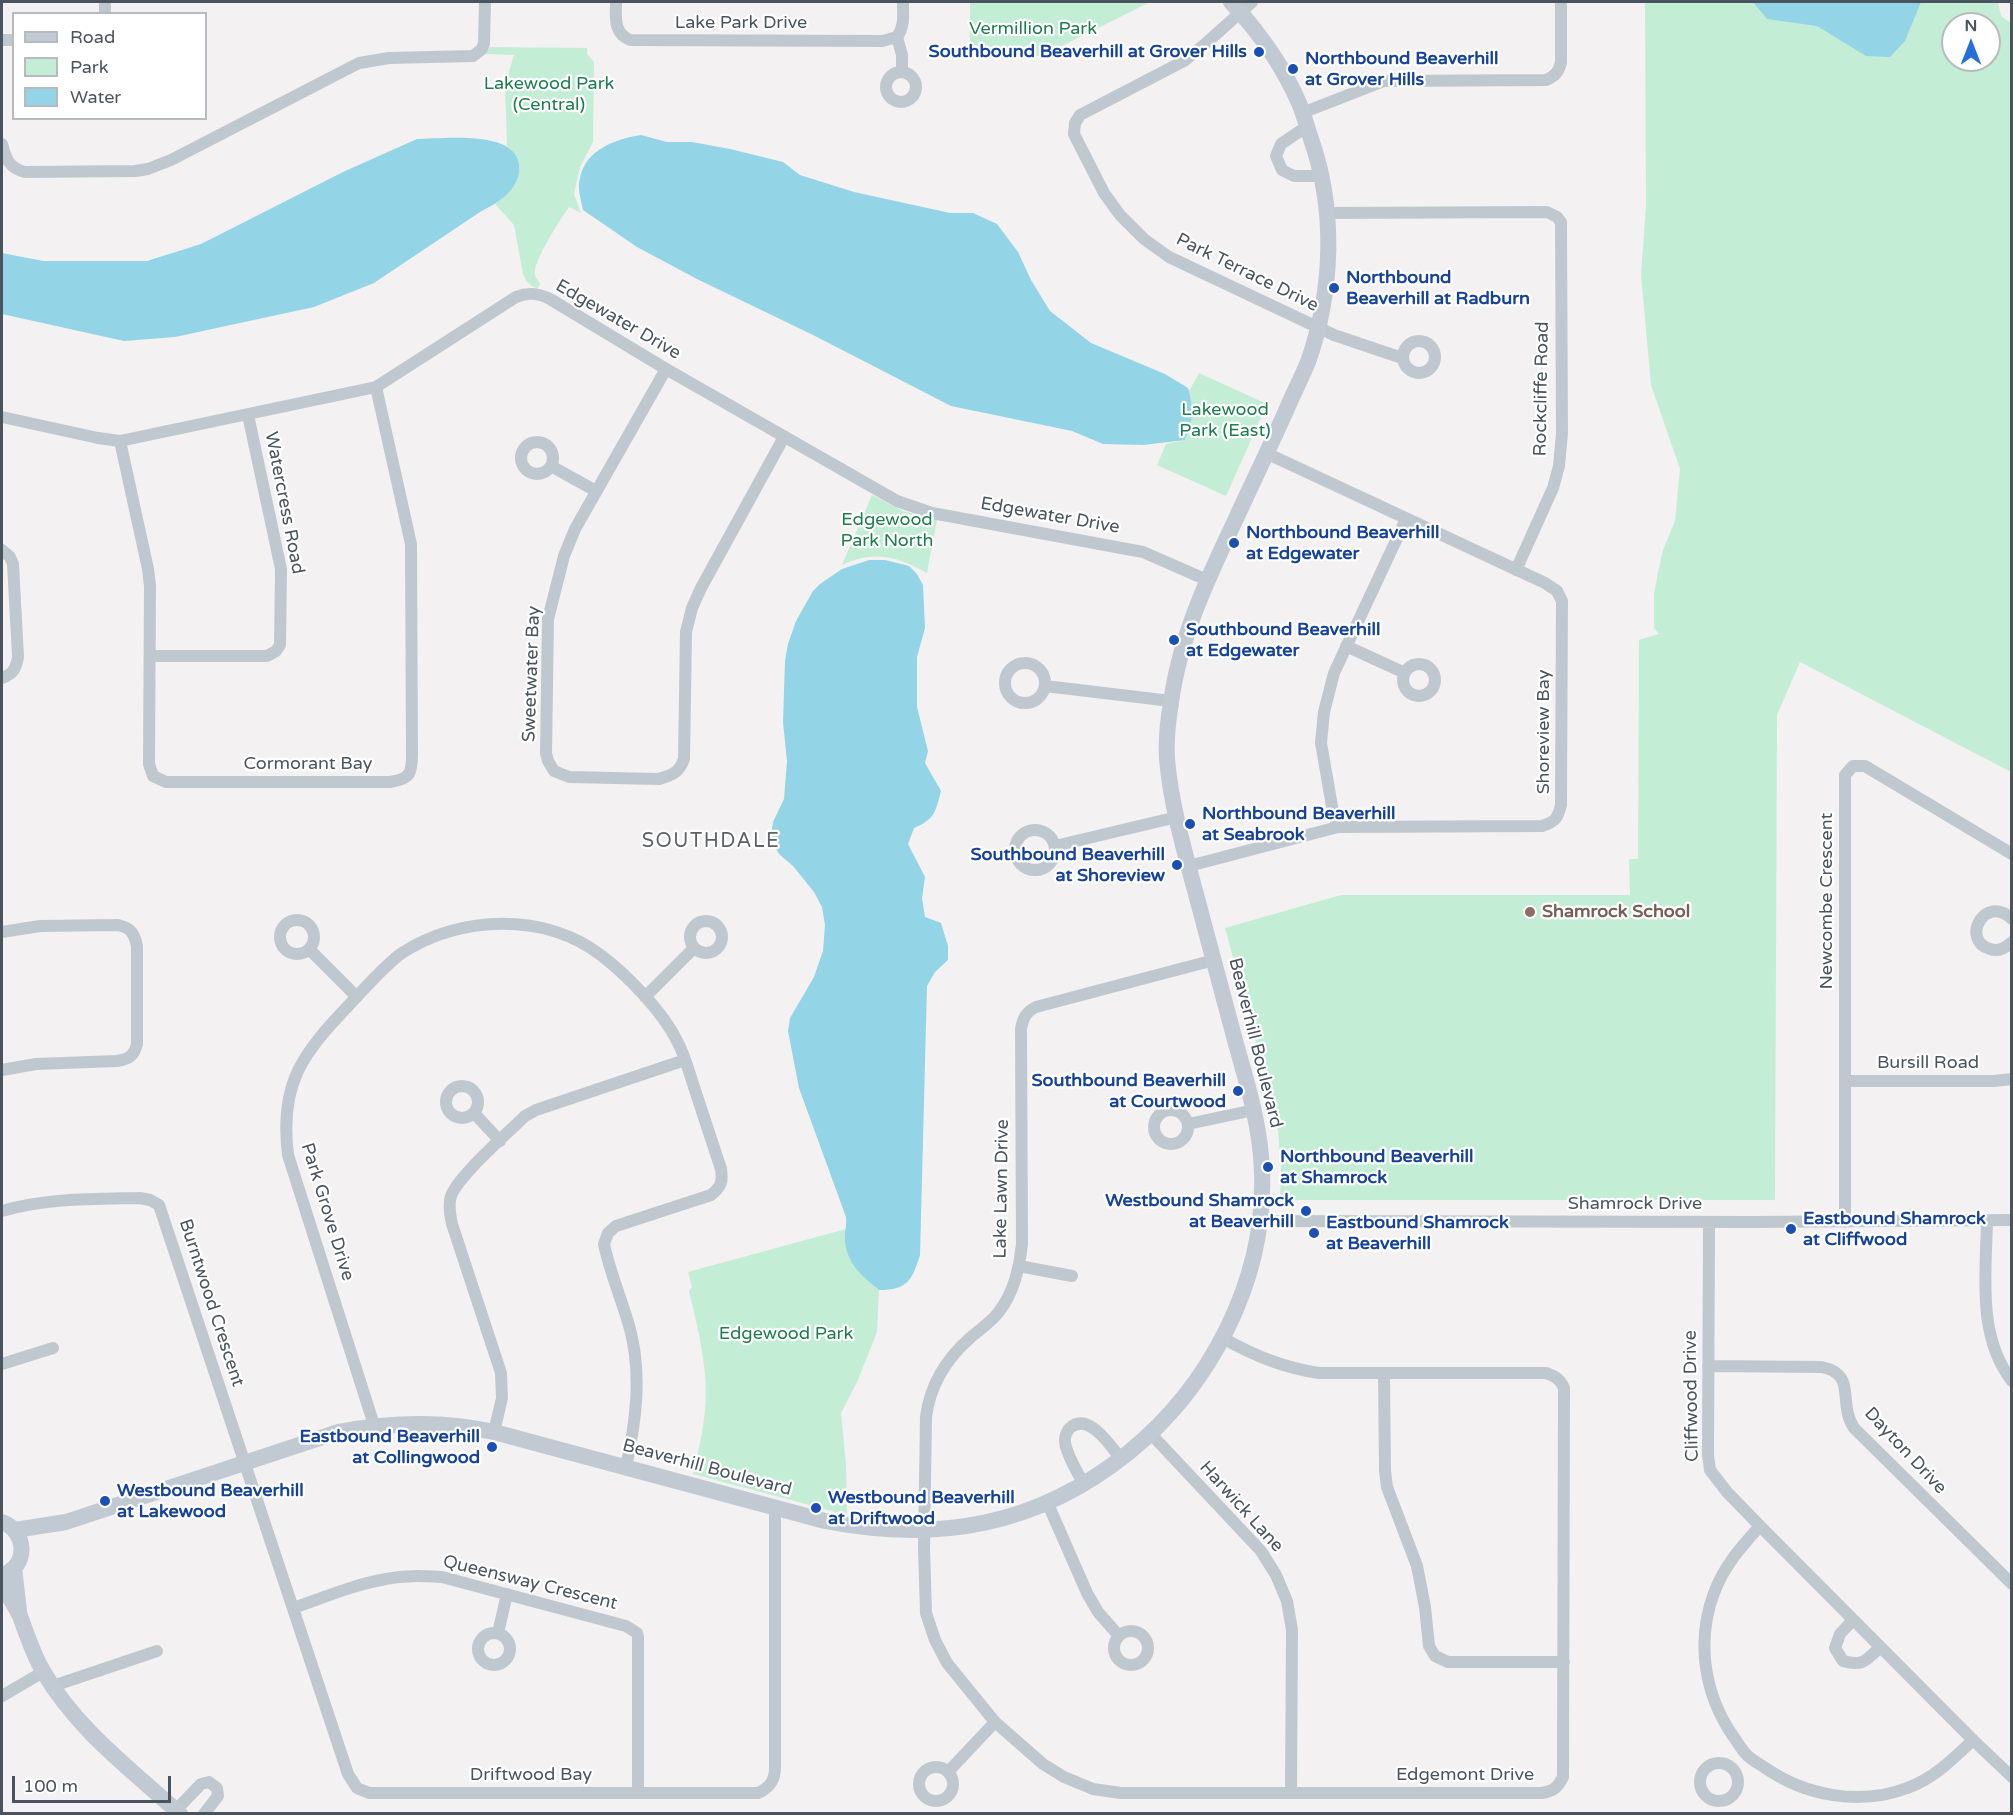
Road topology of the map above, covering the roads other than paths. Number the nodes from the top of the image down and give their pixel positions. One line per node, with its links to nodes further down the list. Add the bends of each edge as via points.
1 (485, 2): 9 (street, via 484,43 473,56 390,57 359,63 148,169 25,172 9,164)
2 (616, 2): 6 (street, Lake Park Drive, via 617,27 630,40 882,41)
3 (903, 2): 6 (street, via 903,25)
4 (1561, 2): 8 (street, via 1562,62 1559,70 1546,80 1384,81)
5 (1241, 5): 8 (street, Beaverhill Boulevard, via 1285,75); 12 (street, Park Terrace Drive, via 1184,61 1080,115 1074,123 1074,134 1104,193 1144,238 1169,257)
6 (897, 37): 7 (street)
7 (902, 71)
8 (1304, 120): 10 (street, Beaverhill Boulevard); 10 (street, via 1281,144 1276,156 1282,171 1294,176)
9 (2, 144)
10 (1321, 176): 11 (street, Beaverhill Boulevard)
11 (1327, 213): 12 (street, Beaverhill Boulevard, via 1328,271); 25 (street, Rockcliffe Road, via 1547,212 1561,222 1559,466)
12 (1317, 328): 13 (street, Park Terrace Drive); 20 (street, Beaverhill Boulevard, via 1308,362)
13 (1402, 358)
14 (666, 369): 15 (street, Edgewater Drive, via 550,299 531,294 516,297); 18 (street, Edgewater Drive); 22 (street, Sweetwater Bay)
15 (376, 387): 16 (street, Edgewater Drive); 28 (street, Cormorant Bay, via 411,544 409,775 390,782 159,780 149,764)
16 (248, 415): 19 (street, Edgewater Drive); 28 (street, Watercress Road, via 281,569 280,645 267,656)
17 (2, 417): 19 (street, Edgewater Drive)
18 (784, 437): 22 (street, Sweetwater Bay, via 692,608 685,648 684,759 673,775 658,779 569,777 554,771 548,761 548,619 574,529); 26 (street, Edgewater Drive, via 914,507 1143,552)
19 (120, 441): 28 (street, Cormorant Bay, via 148,569)
20 (1266, 453): 23 (street, Shoreview Bay); 26 (street, Beaverhill Boulevard)
21 (551, 466): 22 (street)
22 (596, 491)
23 (1406, 519): 25 (street, Shoreview Bay); 27 (street)
24 (2, 550): 30 (street, via 13,564 18,657 12,674)
25 (1516, 570): 34 (street, Shoreview Bay, via 1557,591 1562,601 1558,817 1542,826)
26 (1207, 580): 32 (street, Beaverhill Boulevard, via 1185,638)
27 (1346, 646): 29 (street); 34 (street, via 1324,712 1321,743)
28 (151, 656)
29 (1405, 674)
30 (2, 678)
31 (1045, 686): 32 (street)
32 (1171, 701): 33 (street, Beaverhill Boulevard, via 1167,757)
33 (1177, 817): 35 (street); 37 (street, Beaverhill Boulevard)
34 (1338, 827): 37 (street, Shoreview Bay)
35 (1055, 846)
36 (2012, 854): 49 (street, Newcombe Crescent, via 1864,766 1853,766 1845,775)
37 (1189, 866): 43 (street, Beaverhill Boulevard)
38 (2010, 913): 40 (street, via 1988,912 1979,921 1976,932 1981,944 1992,950 2006,948)
39 (2, 932): 47 (street, via 40,926 128,928 137,946 137,1044 128,1059 36,1064)
40 (2012, 942)
41 (694, 948): 45 (street)
42 (309, 949): 44 (street)
43 (1214, 960): 50 (street, Beaverhill Boulevard); 60 (street, Lake Lawn Drive, via 1036,1007 1023,1018)
44 (357, 997): 45 (street, Park Grove Drive, via 401,954 434,937 456,929 500,925 551,930 578,941 602,956); 68 (street, Park Grove Drive, via 319,1036 297,1071 288,1099 286,1134 288,1155)
45 (645, 997): 46 (street, Park Grove Drive, via 676,1038)
46 (685, 1060): 53 (street, via 536,1110); 73 (street, Park Grove Drive, via 722,1180 711,1195 616,1226 604,1244 635,1357 637,1406)
47 (2, 1070)
48 (2012, 1079): 49 (street, Bursill Road)
49 (1845, 1081): 59 (street, Newcombe Crescent)
50 (1254, 1110): 52 (street); 56 (street, Beaverhill Boulevard, via 1263,1174)
51 (474, 1113): 53 (street)
52 (1188, 1124)
53 (500, 1140): 69 (street, via 458,1182 450,1211 501,1373 502,1398)
54 (2, 1211): 72 (street, Burntwood Crescent, via 77,1200 140,1198 159,1205)
55 (2012, 1220): 57 (street, Shamrock Drive)
56 (1259, 1221): 58 (street, Shamrock Drive); 62 (street, Beaverhill Boulevard, via 1251,1263)
57 (1987, 1221): 59 (street, Shamrock Drive); 67 (street, via 1989,1328 1995,1350)
58 (1709, 1222): 59 (street, Shamrock Drive); 65 (street, Cliffwood Drive)
59 (1845, 1222)
60 (1019, 1266): 61 (street); 80 (street, Lake Lawn Drive, via 1002,1307 947,1360 930,1394)
61 (1072, 1276)
62 (1223, 1338): 66 (street, Edgemont Drive, via 1295,1370); 70 (street, Beaverhill Boulevard, via 1185,1397)
63 (53, 1348): 64 (street)
64 (2, 1364)
65 (1708, 1366): 79 (street, Cliffwood Drive, via 1710,1470); 84 (street, Dayton Drive, via 1822,1367 1841,1375 1847,1414 1854,1428)
66 (1384, 1374): 93 (street, via 1385,1472 1416,1566 1429,1646 1435,1656 1448,1662); 93 (street, Edgemont Drive, via 1546,1373 1560,1380 1564,1388)
67 (2012, 1381)
68 (374, 1425): 69 (street, Beaverhill Boulevard, via 464,1425); 72 (street, Beaverhill Boulevard, via 338,1432)
69 (494, 1432): 73 (street, Beaverhill Boulevard)
70 (1151, 1434): 71 (street, Beaverhill Boulevard); 102 (street, Harwick Lane, via 1261,1551 1287,1601 1292,1630)
71 (1121, 1458): 74 (street, Beaverhill Boulevard); 74 (street, via 1094,1429 1076,1424 1065,1438 1066,1449)
72 (245, 1462): 77 (street, Beaverhill Boulevard); 86 (street, Driftwood Bay)
73 (626, 1467): 76 (street, Beaverhill Boulevard)
74 (1084, 1484): 75 (street, Beaverhill Boulevard)
75 (1047, 1504): 80 (street, Beaverhill Boulevard, via 979,1524); 90 (street, via 1087,1593)
76 (775, 1507): 80 (street, Beaverhill Boulevard, via 862,1528); 103 (street, Driftwood Bay, via 772,1782 758,1793)
77 (66, 1522): 78 (street, Beaverhill Boulevard); 81 (street, Beaverhill Boulevard)
78 (8, 1526): 81 (street, via 21,1539)
79 (1760, 1526): 88 (street, Cliffwood Drive); 98 (street, via 1728,1562 1714,1593 1703,1657 1711,1693 1725,1724)
80 (924, 1530): 96 (street, Edgemont Drive, via 926,1613 935,1640 946,1663)
81 (22, 1548): 82 (street, via 22,1555)
82 (8, 1571): 87 (street)
83 (2, 1584): 87 (street)
84 (2012, 1584)
85 (507, 1594): 86 (street, Queensway Crescent, via 442,1577 413,1576 366,1584); 89 (street); 103 (street, Queensway Crescent, via 626,1626 637,1633)
86 (293, 1608): 103 (street, Driftwood Bay, via 348,1774 357,1788 369,1793)
87 (19, 1615): 94 (street)
88 (1853, 1620): 91 (street, Cliffwood Drive); 91 (street, via 1840,1634 1835,1648 1843,1661 1854,1665 1865,1661)
89 (498, 1633)
90 (1119, 1636)
91 (1880, 1647): 97 (street, Cliffwood Drive)
92 (157, 1651): 94 (street)
93 (1564, 1662): 102 (street, Edgemont Drive, via 1563,1776 1552,1791)
94 (48, 1679): 95 (street); 104 (street, via 83,1726)
95 (2, 1696)
96 (995, 1722): 100 (street); 102 (street, Edgemont Drive, via 1043,1764 1093,1789 1121,1793)
97 (1972, 1740): 98 (street, via 1930,1777 1878,1796 1810,1791); 101 (street, Cliffwood Drive)
98 (1746, 1755): 99 (street)
99 (1732, 1768)
100 (948, 1772)
101 (2012, 1777)
102 (1291, 1792)
103 (638, 1793)
104 (178, 1812): 105 (street, via 201,1784 209,1782 217,1788 218,1796)
105 (204, 1814)

